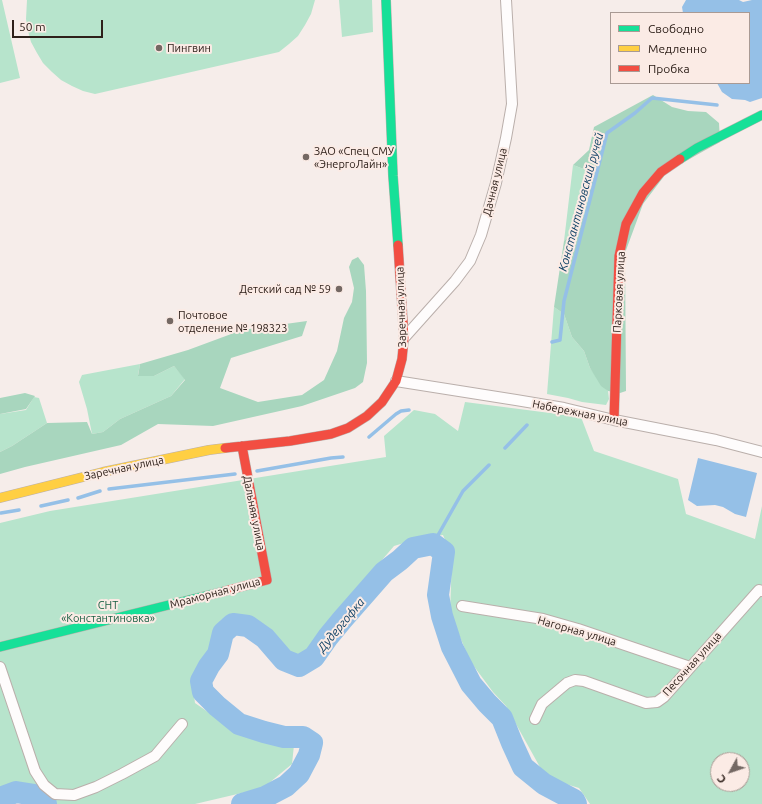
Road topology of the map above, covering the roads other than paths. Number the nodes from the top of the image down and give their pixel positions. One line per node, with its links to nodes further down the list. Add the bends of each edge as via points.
1 (386, 0): 4 (street, Заречная улица, via 393,176)
2 (506, 0): 4 (street, Дачная улица, via 512,104 496,183 481,235 470,261)
3 (762, 115): 6 (street, Парковая улица, via 697,148 661,172 643,193 626,224 620,256)
4 (404, 338): 5 (street, Заречная улица)
5 (396, 381): 6 (street, Набережная улица, via 564,408); 7 (street, Заречная улица, via 372,412 348,428 331,434 290,441)
6 (614, 420): 8 (street, Набережная улица, via 716,440)
7 (242, 446): 9 (street, Заречная улица, via 131,466); 10 (street, Дальняя улица)
8 (762, 452)
9 (0, 498)
10 (267, 580): 13 (street, Мраморная улица)
11 (760, 591): 15 (street, Песочная улица)
12 (462, 606): 15 (street, Нагорная улица, via 550,621)
13 (0, 647)
14 (0, 667): 17 (street, via 35,771 44,785 55,794 74,795 96,787 155,756)
15 (690, 667): 16 (street, Песочная улица, via 657,702 646,703 575,680 567,683 542,704)
16 (535, 719)
17 (182, 724)

